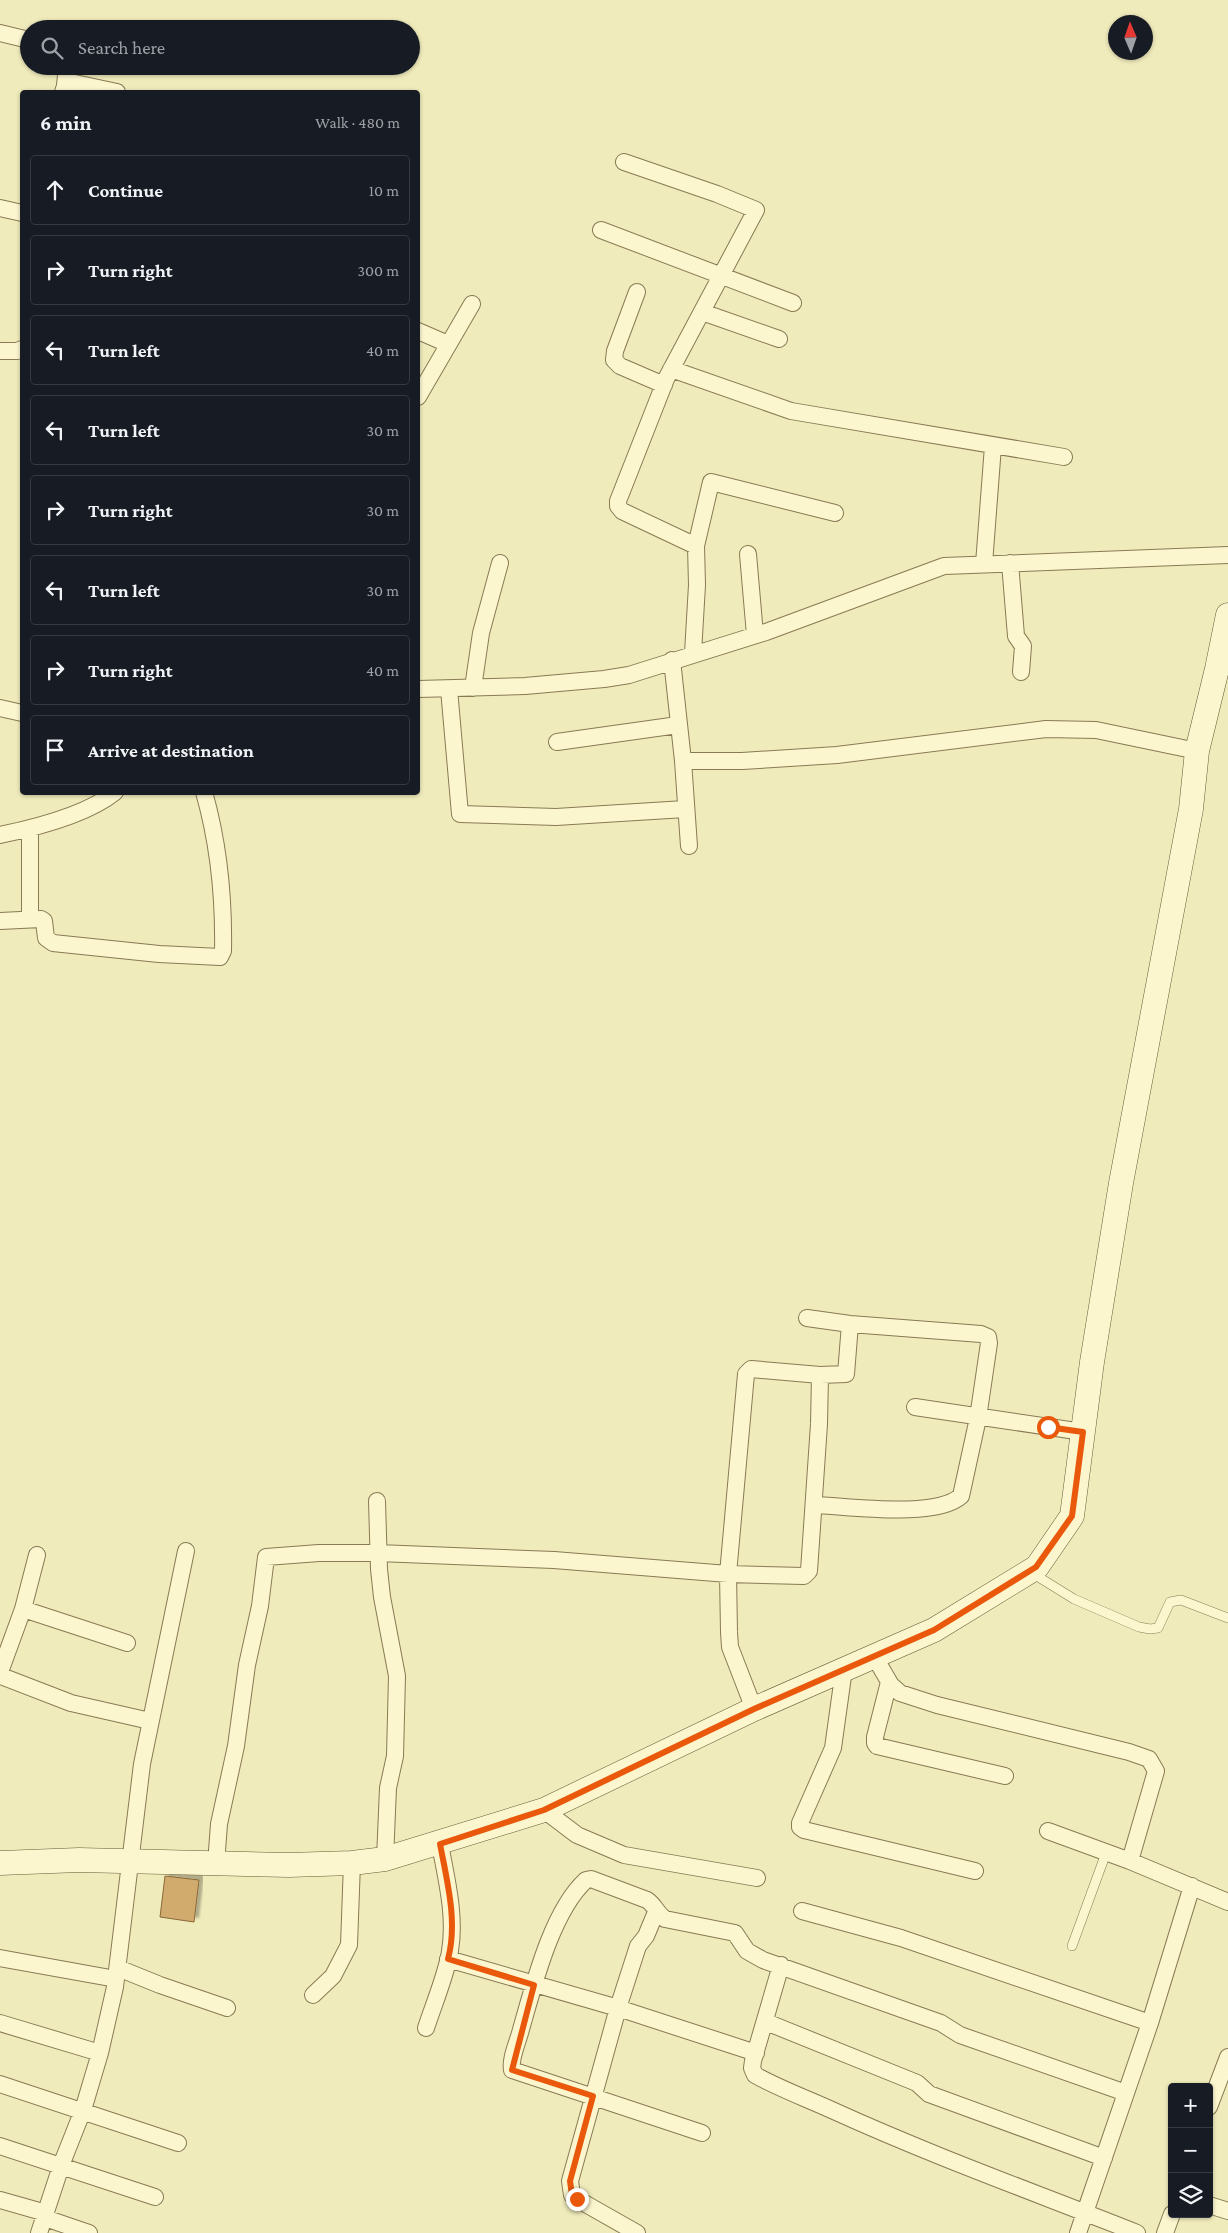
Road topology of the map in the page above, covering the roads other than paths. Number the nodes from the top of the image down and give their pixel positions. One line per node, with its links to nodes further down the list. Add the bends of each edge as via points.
1 (1, 39): 2 (street)
2 (20, 40)
3 (66, 75): 4 (street)
4 (64, 89): 5 (street, via 70,82)
5 (108, 90)
6 (624, 162): 10 (street, via 756,210)
7 (0, 208): 8 (street)
8 (20, 213)
9 (601, 230): 10 (street)
10 (720, 277): 12 (street); 14 (street)
11 (637, 292): 21 (street, via 614,360 620,366)
12 (793, 303)
13 (472, 304): 17 (street)
14 (702, 312): 16 (street); 20 (street)
15 (420, 332): 17 (street)
16 (779, 340)
17 (448, 344): 22 (street)
18 (20, 350): 19 (street)
19 (0, 352)
20 (671, 369): 21 (street); 23 (street, via 791,410)
21 (664, 385): 26 (street, via 618,506 622,511)
22 (420, 393)
23 (993, 446): 24 (street); 31 (street)
24 (1064, 457)
25 (834, 513): 26 (street, via 712,482)
26 (696, 546): 34 (street, via 698,585)
27 (748, 554): 33 (street)
28 (1228, 556): 30 (street)
29 (500, 562): 39 (street, via 481,633)
30 (1010, 563): 31 (street); 37 (street, via 1016,636 1023,646)
31 (984, 564): 33 (street, via 939,568)
32 (1228, 615): 36 (main road)
33 (755, 635): 34 (street)
34 (693, 653): 35 (street)
35 (672, 660): 39 (street, via 610,678); 43 (street)
36 (1223, 667): 45 (main road)
37 (1022, 672)
38 (450, 688): 39 (street); 40 (street); 49 (street, via 461,815 582,816)
39 (473, 688)
40 (420, 689)
41 (0, 708): 42 (street)
42 (20, 713)
43 (678, 725): 44 (street); 46 (street)
44 (557, 742)
45 (1197, 751): 46 (street, via 1096,730 1046,729 836,755); 60 (main road, via 1191,809 1134,1114)
46 (683, 761): 49 (street)
47 (111, 795): 50 (street, via 98,804)
48 (205, 795): 53 (street, via 222,884 223,951 220,957 53,943 46,938 44,921)
49 (686, 809): 52 (street)
50 (30, 829): 51 (street); 53 (street)
51 (0, 835)
52 (689, 846)
53 (30, 919): 54 (street)
54 (0, 921)
55 (807, 1318): 56 (street)
56 (850, 1324): 57 (street, via 846,1374); 59 (street, via 986,1335 989,1343)
57 (820, 1375): 62 (street); 67 (street, via 747,1371)
58 (915, 1407): 59 (street)
59 (978, 1418): 60 (street); 62 (street, via 964,1490 955,1501 923,1509)
60 (1083, 1432): 66 (main road, via 1072,1516)
61 (377, 1501): 64 (street)
62 (814, 1505): 67 (street, via 806,1576)
63 (186, 1551): 75 (street)
64 (378, 1553): 67 (street, via 554,1560); 81 (street, via 382,1597 397,1676 395,1756 388,1788); 86 (street, via 266,1557 236,1746 219,1824)
65 (37, 1555): 68 (street)
66 (1030, 1572): 69 (lane, via 1074,1599 1140,1627 1158,1628 1174,1600); 71 (main road, via 934,1630)
67 (728, 1574): 74 (street, via 729,1640)
68 (22, 1609): 70 (street); 75 (street, via 1,1676 71,1703)
69 (1228, 1618)
70 (127, 1643)
71 (874, 1656): 72 (main road); 73 (street)
72 (844, 1669): 74 (main road); 87 (street, via 836,1739 800,1827)
73 (890, 1682): 76 (street, via 875,1737 877,1746); 83 (street, via 900,1693 937,1705 1149,1759 1156,1771)
74 (754, 1709): 77 (main road)
75 (150, 1721): 82 (street)
76 (1005, 1776)
77 (544, 1810): 79 (main road); 88 (street, via 577,1835 624,1855)
78 (1048, 1831): 80 (street)
79 (440, 1844): 81 (main road); 95 (street, via 451,1904)
80 (1106, 1853): 83 (street); 93 (lane)
81 (385, 1860): 85 (main road)
82 (131, 1862): 84 (main road); 86 (main road); 97 (street)
83 (1130, 1862): 89 (street)
84 (0, 1863)
85 (352, 1863): 86 (main road, via 289,1866); 99 (street, via 349,1945 333,1976)
86 (216, 1864)
87 (975, 1871)
88 (757, 1878)
89 (1192, 1886): 90 (street); 104 (street)
90 (1228, 1902)
91 (802, 1911): 104 (street, via 901,1938)
92 (656, 1912): 96 (street, via 665,1918 735,1933 747,1951); 98 (street, via 647,1900 591,1879 586,1880 558,1921); 101 (street, via 638,1946)
93 (1072, 1946)
94 (0, 1958): 97 (street)
95 (448, 1959): 98 (street); 105 (street)
96 (781, 1965): 102 (street); 110 (street, via 941,2023 960,2035)
97 (117, 1974): 100 (street); 106 (street)
98 (534, 1985): 101 (street); 111 (street, via 512,2070)
99 (313, 1996)
100 (227, 2008)
101 (618, 2008): 107 (street); 111 (street)
102 (766, 2022): 107 (street); 117 (street, via 917,2083 929,2094)
103 (0, 2023): 106 (street)
104 (1150, 2023): 110 (street)
105 (426, 2028)
106 (100, 2053): 113 (street)
107 (756, 2053): 123 (street, via 752,2072 758,2077 968,2169)
108 (1226, 2066): 112 (street)
109 (0, 2084): 113 (street)
110 (1126, 2093): 117 (street)
111 (593, 2096): 114 (street); 127 (street, via 570,2189 577,2199)
112 (1213, 2097)
113 (83, 2110): 115 (street); 118 (street)
114 (702, 2133)
115 (178, 2142)
116 (0, 2146): 118 (street)
117 (1104, 2158): 123 (street)
118 (62, 2165): 119 (street); 125 (street)
119 (154, 2197)
120 (0, 2200): 125 (street)
121 (1213, 2206): 122 (street)
122 (1228, 2211)
123 (1086, 2212): 128 (street); 129 (street)
124 (1171, 2218): 130 (street)
125 (43, 2221): 126 (street)
126 (89, 2233)
127 (637, 2233)
128 (1078, 2233)
129 (1137, 2233)
130 (1166, 2233)

